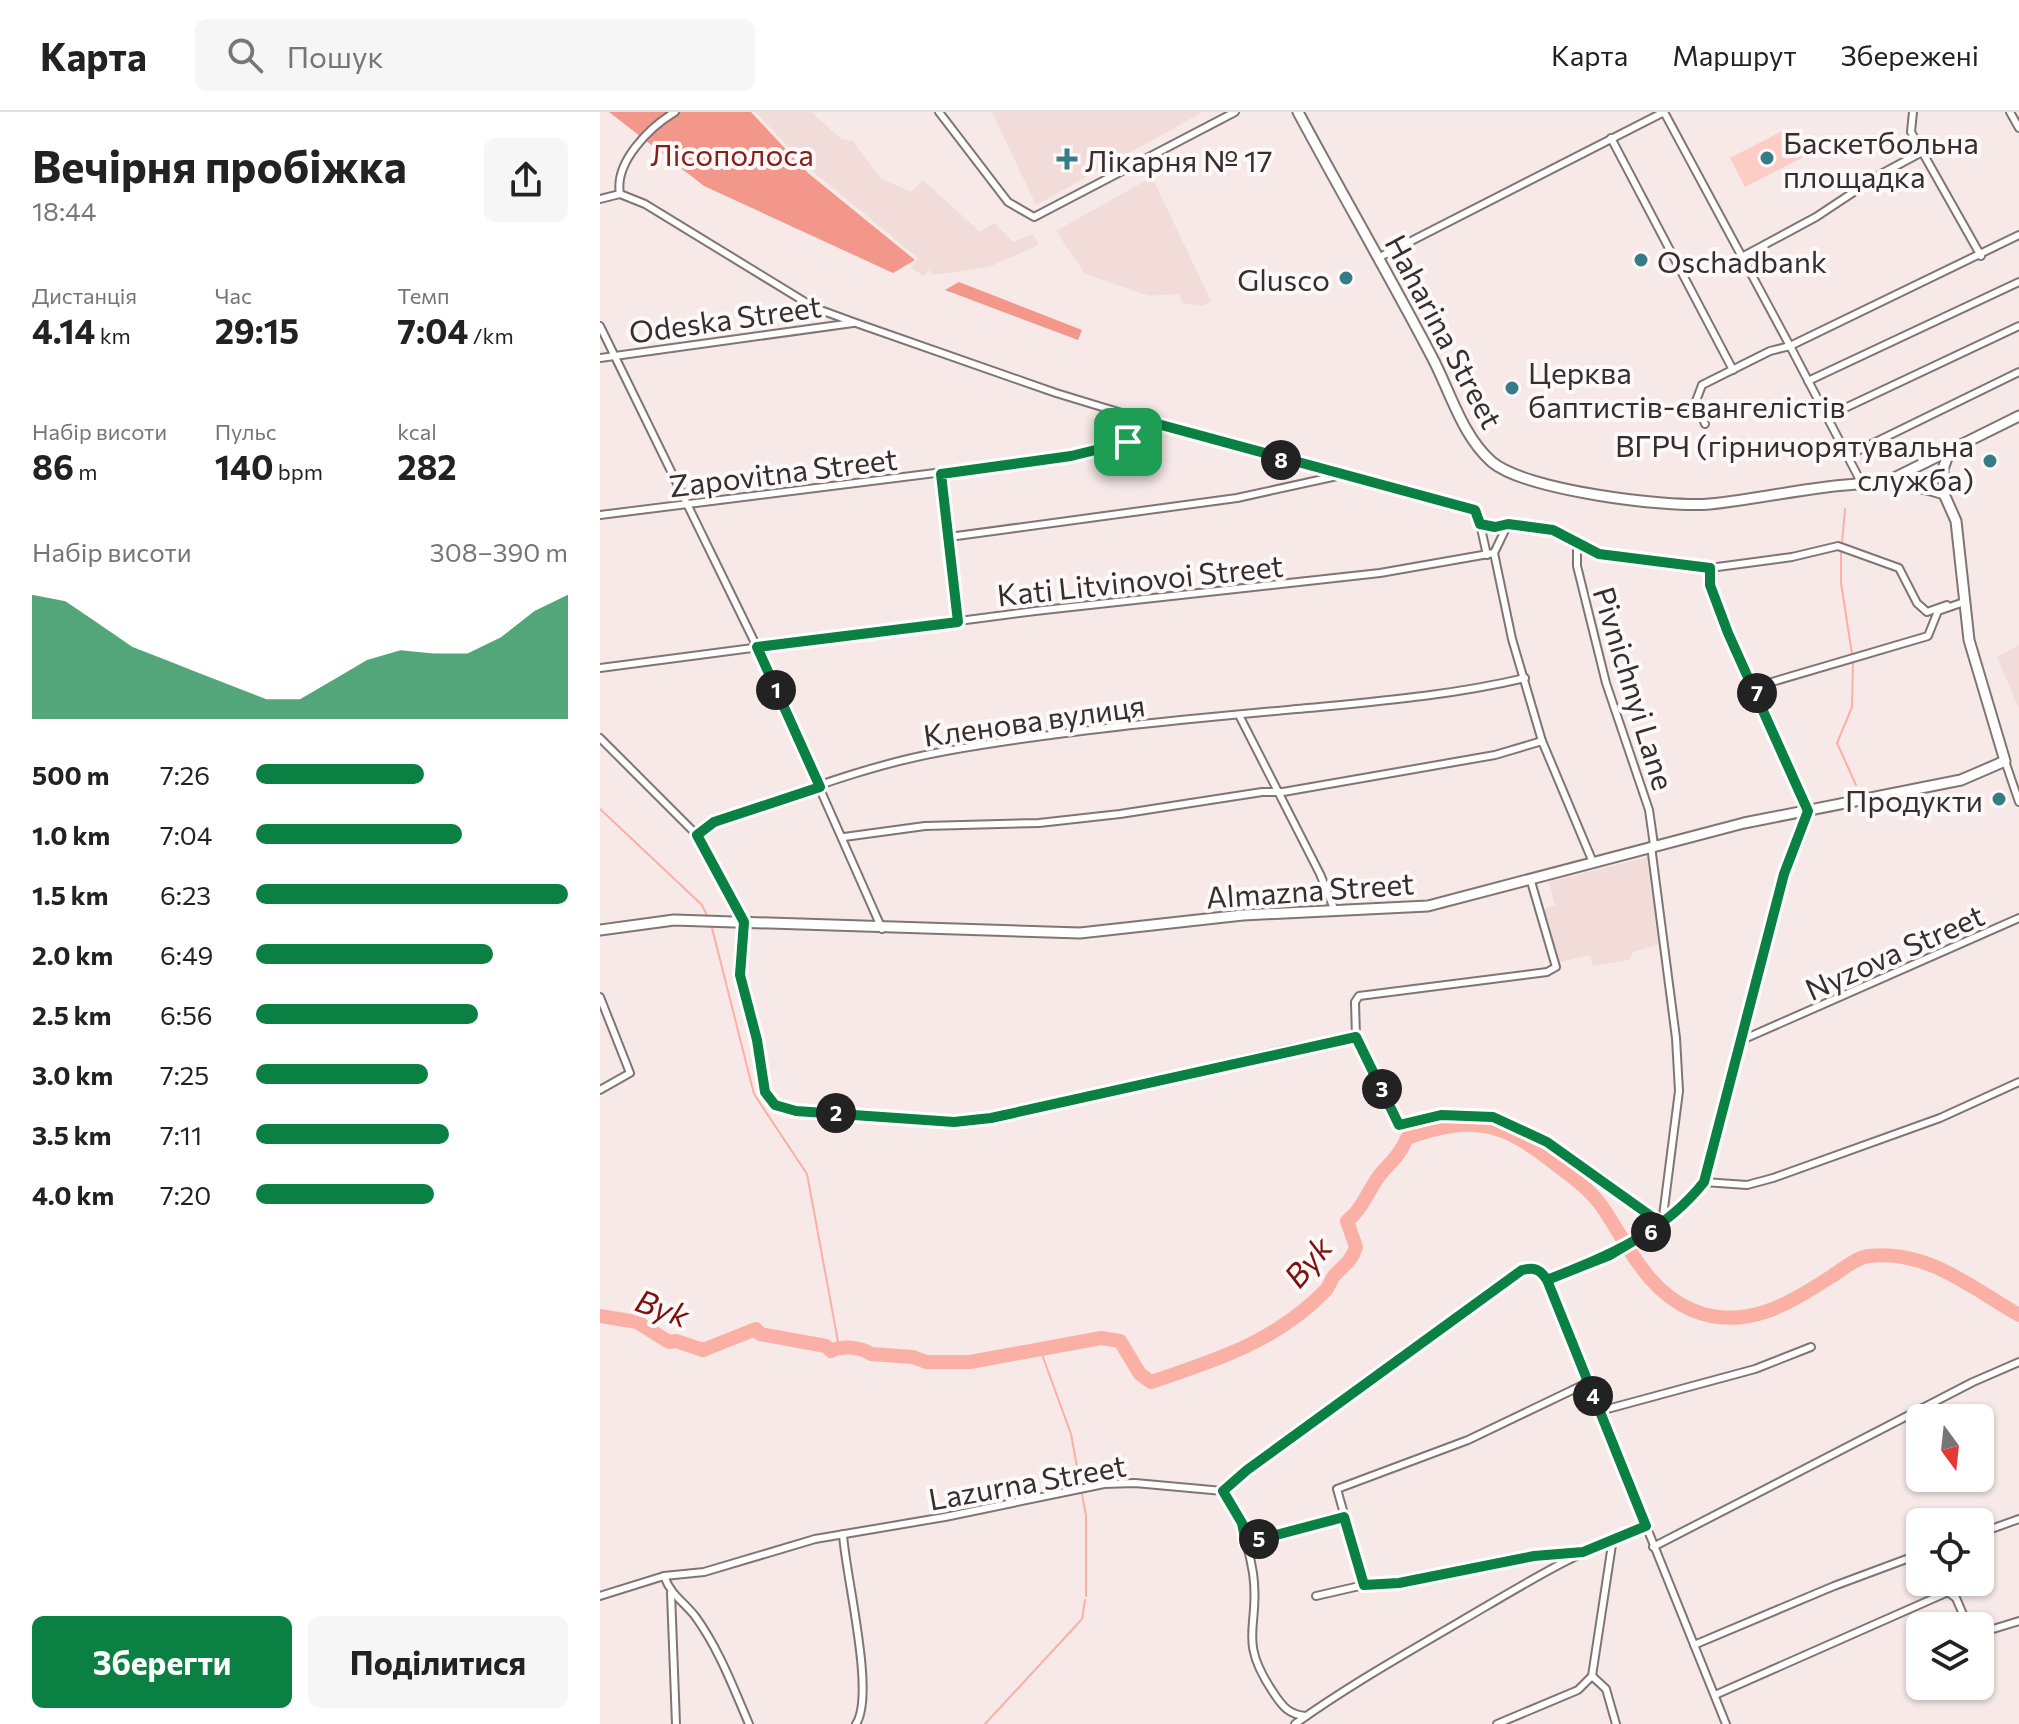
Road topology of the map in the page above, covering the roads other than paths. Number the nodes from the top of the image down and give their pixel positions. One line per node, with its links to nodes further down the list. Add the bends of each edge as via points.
1 (675, 112): 11 (street, via 658,123 627,161 618,182)
2 (939, 112): 3 (street, via 1008,202 1034,217)
3 (1235, 112)
4 (1298, 112): 15 (main road, Haharina Street)
5 (1664, 112): 9 (street); 16 (street)
6 (1913, 112): 10 (street, via 1911,132)
7 (2010, 112): 8 (street)
8 (2019, 128)
9 (1611, 138): 15 (street); 24 (street)
10 (1922, 152): 14 (street); 16 (street)
11 (620, 194): 12 (street); 18 (street, via 815,308)
12 (600, 199)
13 (2019, 235): 14 (street)
14 (1981, 256): 21 (street)
15 (1378, 258): 35 (main road, Haharina Street, via 1473,440 1493,463 1517,475 1572,490 1706,504)
16 (1740, 258): 21 (street)
17 (2019, 282): 26 (street)
18 (856, 323): 22 (street, Odeska Street); 29 (street)
19 (600, 326): 22 (street)
20 (2019, 326): 27 (street)
21 (1790, 346): 24 (street); 26 (street)
22 (615, 356): 23 (street, Odeska Street); 38 (street)
23 (600, 358)
24 (1733, 370): 30 (street, via 1698,391 1696,401)
25 (2019, 372): 32 (street)
26 (1808, 381): 27 (street)
27 (1828, 416): 32 (street)
28 (2019, 416): 31 (main road)
29 (1154, 423): 33 (street, Zapovitna Street, via 1128,442 1071,456); 34 (street)
30 (1705, 424)
31 (1950, 450): 36 (main road); 37 (main road, via 1943,469)
32 (1847, 456): 35 (street)
33 (941, 474): 38 (street, Zapovitna Street); 42 (street)
34 (1341, 475): 40 (street, via 1475,510); 42 (street, via 1237,498)
35 (1861, 482): 36 (main road, Haharina Street)
36 (1882, 483): 37 (main road, Haharina Street)
37 (1944, 494): 46 (main road, via 1956,521)
38 (686, 506): 39 (street, Zapovitna Street); 49 (street)
39 (600, 515)
40 (1480, 524): 41 (street); 44 (street)
41 (1508, 524): 43 (street, via 1553,530); 44 (street)
42 (949, 537): 48 (street)
43 (1577, 544): 45 (street, via 1599,554); 65 (street, Pivnichnyi Lane, via 1577,566 1606,683 1649,810)
44 (1490, 554): 48 (street, Kati Litvinovoi Street, via 1380,573); 51 (street)
45 (1710, 568): 47 (street, via 1838,546 1899,568 1927,612); 52 (street, via 1710,585 1728,633)
46 (1964, 602): 47 (street); 58 (main road, via 1969,640)
47 (1947, 605): 52 (street, via 1933,619 1928,636)
48 (958, 622): 49 (street, Kati Litvinovoi Street)
49 (757, 647): 50 (street, Kati Litvinovoi Street); 59 (street)
50 (600, 668)
51 (1525, 678): 53 (street, Кленова вулиця, via 1481,689); 55 (street)
52 (1755, 687): 62 (street)
53 (1239, 715): 59 (street, Кленова вулиця, via 947,751 881,765); 60 (street)
54 (600, 738): 56 (street)
55 (1542, 741): 60 (street, via 1345,783); 66 (street)
56 (608, 747): 57 (street); 63 (street)
57 (600, 752)
58 (2005, 761): 61 (street); 62 (main road, Almazna Street, via 1961,780)
59 (820, 787): 63 (street, Кленова вулиця, via 714,822); 64 (street)
60 (1276, 790): 64 (street, via 1039,823 925,826); 68 (street)
61 (2019, 802)
62 (1808, 811): 65 (main road, Almazna Street); 75 (street, via 1784,874)
63 (697, 835): 70 (street)
64 (844, 837): 71 (street)
65 (1653, 846): 66 (main road, Almazna Street); 79 (street, Pivnichnyi Lane, via 1679,1091)
66 (1592, 860): 67 (main road, Almazna Street)
67 (1530, 878): 68 (main road, Almazna Street, via 1428,906); 74 (street, via 1556,967 1537,976 1359,996)
68 (1335, 911): 71 (main road, Almazna Street, via 1080,933)
69 (2019, 918): 75 (street, Nyzova Street)
70 (744, 922): 71 (main road, Almazna Street); 72 (main road, Almazna Street, via 674,920); 74 (street, via 740,975 765,1092 775,1105 796,1111 954,1122 991,1118)
71 (882, 929)
72 (600, 930)
73 (600, 997): 77 (street, via 630,1073)
74 (1356, 1037): 79 (street, via 1399,1125 1441,1115 1493,1117 1547,1142)
75 (1742, 1040): 78 (street)
76 (2019, 1082): 78 (street, via 1950,1114 1773,1178 1747,1185)
77 (600, 1090)
78 (1704, 1182): 79 (street)
79 (1662, 1224): 80 (street, via 1610,1255)
80 (1547, 1280): 83 (street); 85 (street, via 1532,1267 1522,1270)
81 (1811, 1347): 84 (street, via 1755,1369)
82 (2019, 1362): 93 (street)
83 (1587, 1383): 84 (street); 86 (street, via 1468,1440 1337,1489)
84 (1600, 1411): 88 (street)
85 (1223, 1491): 90 (street, Lazurna Street, via 1104,1484); 92 (street, via 1242,1523)
86 (1344, 1517): 92 (street); 97 (street)
87 (2019, 1519): 89 (street)
88 (1646, 1526): 91 (street); 93 (street)
89 (1994, 1528)
90 (843, 1534): 96 (street, Lazurna Street, via 704,1572); 110 (street, via 863,1698)
91 (1613, 1538): 94 (street); 105 (street)
92 (1246, 1543): 107 (street, via 1253,1574 1255,1664 1286,1710)
93 (1653, 1547): 104 (street)
94 (1583, 1552): 97 (street); 107 (street)
95 (1906, 1559): 104 (street)
96 (664, 1576): 98 (street); 99 (street, Lazurna Street)
97 (1364, 1585): 100 (street)
98 (671, 1593): 108 (street); 109 (street, via 693,1614 724,1663)
99 (600, 1596)
100 (1316, 1596)
101 (1962, 1612): 106 (street, via 1948,1592)
102 (2019, 1621): 103 (street)
103 (1994, 1629)
104 (1694, 1645): 106 (street)
105 (1592, 1676): 112 (street, via 1578,1690); 113 (street, via 1606,1689)
106 (1715, 1695): 114 (street)
107 (1306, 1716): 111 (street)
108 (676, 1724)
109 (749, 1724)
110 (856, 1724)
111 (1295, 1724)
112 (1497, 1724)
113 (1616, 1724)
114 (1726, 1724)

